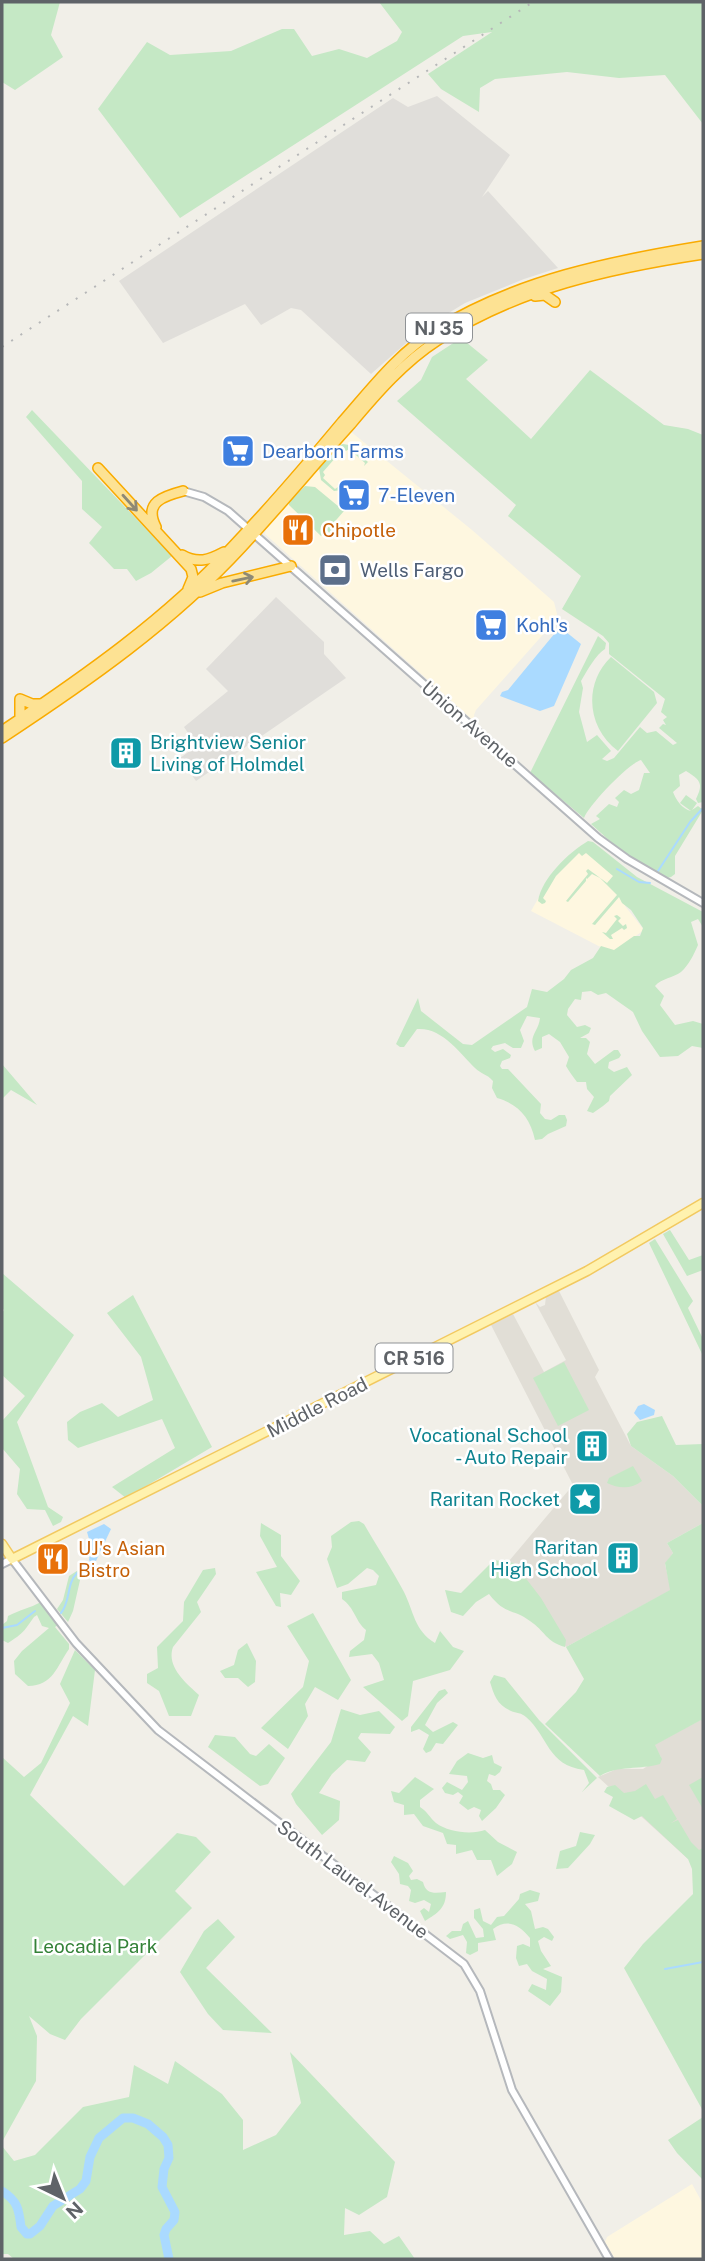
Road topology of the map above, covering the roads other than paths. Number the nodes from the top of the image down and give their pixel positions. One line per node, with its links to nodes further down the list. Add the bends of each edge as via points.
1 (703, 246): 7 (highway, NJ 35, via 605,263 548,280 435,330 386,371)
2 (703, 254): 3 (highway, NJ 35)
3 (576, 279): 4 (highway, NJ 35); 4 (highway, via 556,292 555,302 541,294)
4 (516, 299): 7 (highway, NJ 35, via 436,341 406,365)
5 (98, 468): 8 (highway, one-way to 8)
6 (183, 491): 7 (street, Union Avenue, via 214,502); 8 (highway, via 163,497 153,509 153,522)
7 (252, 531): 9 (highway, NJ 35); 11 (street, Union Avenue); 14 (highway, NJ 35)
8 (162, 538): 10 (highway)
9 (232, 547): 10 (highway, via 200,561); 14 (highway, NJ 35)
10 (172, 549): 14 (highway, via 193,575)
11 (280, 557): 12 (street, Union Avenue); 13 (highway)
12 (290, 566): 13 (highway); 19 (street, Union Avenue, via 598,838)
13 (274, 570): 14 (highway, one-way to 13)
14 (190, 594): 15 (highway, NJ 35); 18 (highway, NJ 35, via 123,653)
15 (42, 704): 16 (highway, NJ 35); 16 (highway, via 20,699)
16 (19, 719): 17 (highway, NJ 35)
17 (2, 731)
18 (2, 738)
19 (703, 903)
20 (703, 1203): 22 (main road, Middle Road / CR 516, via 595,1267)
21 (2, 1544): 22 (main road)
22 (12, 1559): 23 (street, Middle Road); 24 (street, South Laurel Avenue, via 76,1643 158,1730 464,1964 480,1991 520,2106)
23 (2, 1564)
24 (609, 2259)

